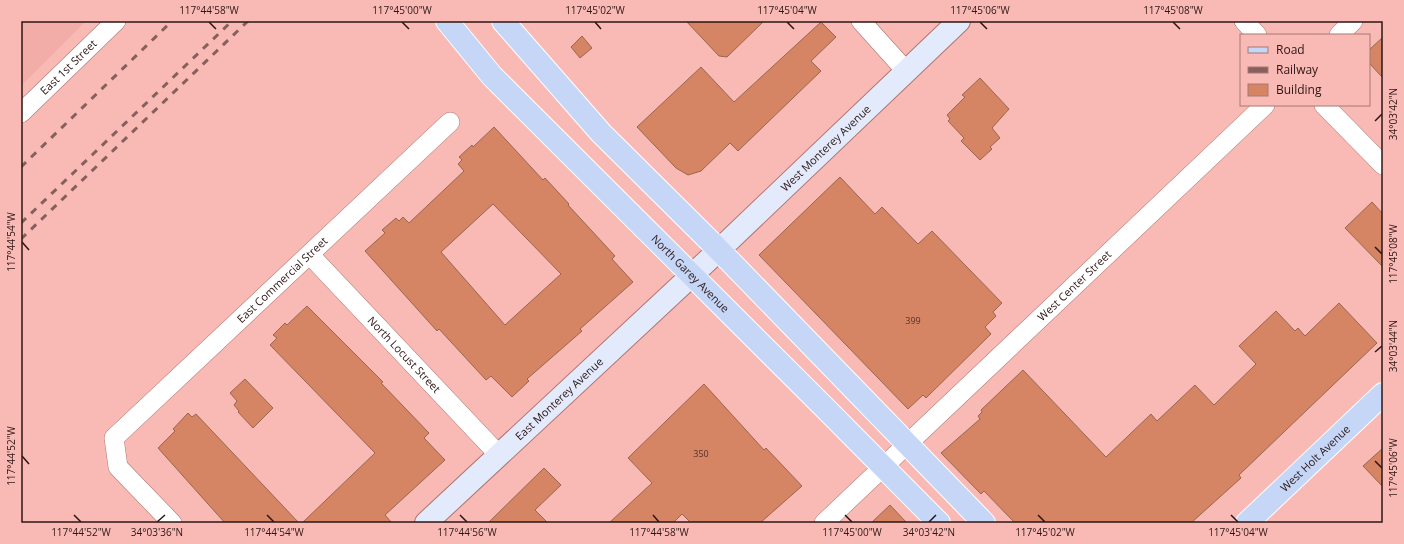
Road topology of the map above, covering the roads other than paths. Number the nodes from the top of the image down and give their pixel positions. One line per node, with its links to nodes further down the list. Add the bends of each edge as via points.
1 (116, 21): 13 (street, East 1st Street)
2 (447, 21): 18 (main road, North Garey Avenue, via 492,76)
3 (503, 21): 16 (main road, via 601,133)
4 (861, 21): 10 (street)
5 (959, 21): 10 (street, West Monterey Avenue)
6 (1244, 21): 8 (street)
7 (1353, 21): 9 (street)
8 (1256, 34)
9 (1340, 34)
10 (906, 71): 16 (street, West Monterey Avenue)
11 (1265, 106): 20 (street, West Center Street)
12 (1325, 106): 15 (street)
13 (21, 113)
14 (450, 122): 17 (street, East Commercial Street)
15 (1383, 165)
16 (719, 250): 18 (street, West Monterey Avenue); 20 (main road)
17 (310, 255): 21 (street, North Locust Street); 23 (street, East Commercial Street, via 114,438 118,467)
18 (691, 275): 21 (street, East Monterey Avenue); 22 (main road, North Garey Avenue)
19 (1383, 394): 28 (main road, West Holt Avenue)
20 (908, 443): 22 (street, West Center Street); 27 (main road)
21 (498, 454): 24 (street, East Monterey Avenue)
22 (883, 467): 25 (street, West Center Street); 26 (main road, North Garey Avenue)
23 (172, 523)
24 (426, 523)
25 (824, 523)
26 (939, 523)
27 (984, 523)
28 (1247, 523)

